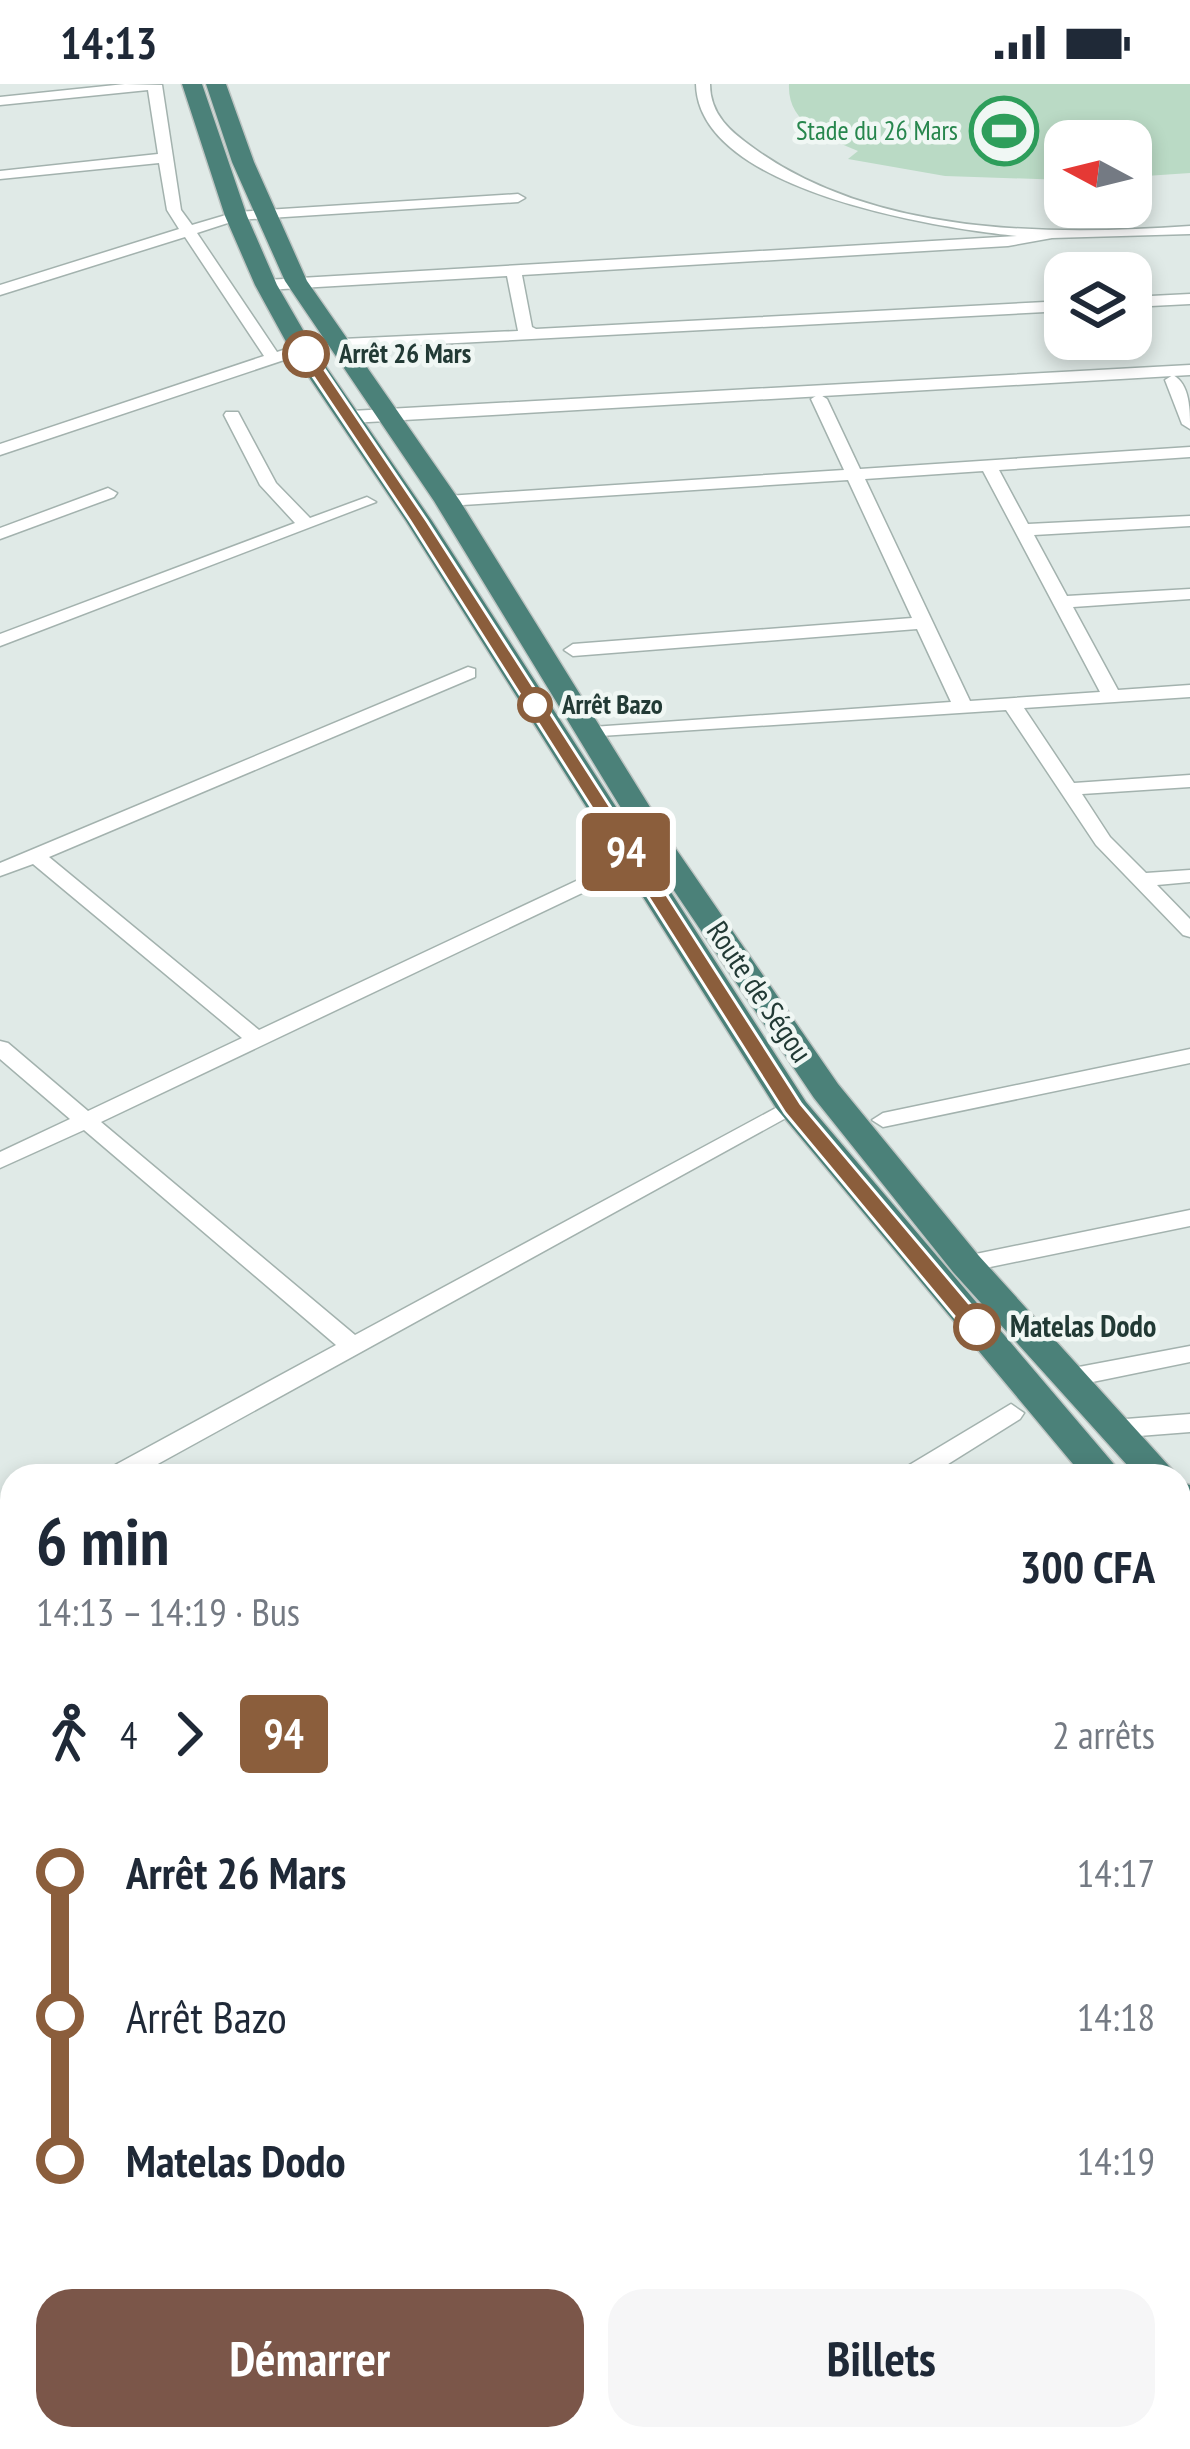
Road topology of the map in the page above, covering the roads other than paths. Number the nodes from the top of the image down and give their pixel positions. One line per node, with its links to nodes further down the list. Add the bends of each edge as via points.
1 (154, 84): 5 (street); 6 (street)
2 (192, 84): 9 (highway, Route de Ségou, via 215,164)
3 (216, 84): 9 (highway, Route de Ségou)
4 (703, 84): 12 (street, via 707,109 741,147 813,188 892,212)
5 (0, 101)
6 (163, 158): 7 (street); 11 (street)
7 (0, 175)
8 (517, 196): 9 (street)
9 (249, 211): 11 (street); 14 (highway, Route de Ségou)
10 (1190, 230): 12 (street)
11 (187, 231): 15 (street); 21 (street)
12 (1048, 234): 13 (street)
13 (513, 268): 14 (street); 19 (street, via 525,330)
14 (281, 283): 20 (highway, Route de Ségou); 21 (highway, Route de Ségou)
15 (0, 290)
16 (1190, 298): 17 (street)
17 (1152, 301)
18 (1044, 307): 19 (street)
19 (552, 334): 20 (street)
20 (341, 344): 25 (highway, Route de Ségou)
21 (287, 353): 26 (highway, Route de Ségou); 28 (street)
22 (1184, 376): 23 (street); 25 (street); 27 (street)
23 (819, 399): 25 (street); 31 (street)
24 (232, 415): 36 (street, via 269,484)
25 (392, 418): 26 (street); 33 (highway, Route de Ségou)
26 (354, 422): 53 (highway, Route de Ségou)
27 (1190, 424)
28 (0, 450)
29 (1190, 452): 30 (street)
30 (988, 465): 31 (street); 37 (street)
31 (854, 473): 33 (street); 41 (street)
32 (108, 493): 38 (street)
33 (447, 501): 49 (highway, Route de Ségou)
34 (367, 502): 36 (street)
35 (1190, 521): 37 (street)
36 (307, 525): 42 (street)
37 (1023, 530): 40 (street)
38 (0, 534)
39 (1190, 594): 40 (street)
40 (1061, 602): 46 (street)
41 (924, 623): 43 (street); 48 (street)
42 (0, 640)
43 (573, 650)
44 (468, 673): 52 (street)
45 (1190, 691): 46 (street)
46 (1112, 697): 47 (street)
47 (1012, 704): 48 (street); 51 (street)
48 (963, 707): 49 (street)
49 (592, 733): 66 (highway, Route de Ségou, via 826,1091)
50 (1190, 781): 51 (street)
51 (1069, 789): 56 (street)
52 (35, 855): 54 (street); 58 (street)
53 (632, 862): 58 (street); 61 (highway, Route de Ségou)
54 (0, 870)
55 (1190, 876): 56 (street)
56 (1141, 880): 57 (street)
57 (1190, 931)
58 (257, 1039): 63 (street)
59 (0, 1048): 63 (street)
60 (1190, 1055): 62 (street)
61 (793, 1108): 67 (street); 75 (highway, Route de Ségou)
62 (884, 1120)
63 (85, 1121): 64 (street); 67 (street)
64 (0, 1161)
65 (1190, 1218): 66 (street)
66 (966, 1264): 69 (highway, Route de Ségou)
67 (354, 1347): 73 (street)
68 (1190, 1354): 69 (street)
69 (1068, 1378): 72 (highway, Route de Ségou)
70 (1011, 1413): 74 (street)
71 (1190, 1423): 72 (street)
72 (1113, 1429): 76 (highway, Route de Ségou)
73 (137, 1464)
74 (929, 1464)
75 (1095, 1464)
76 (1148, 1464)

